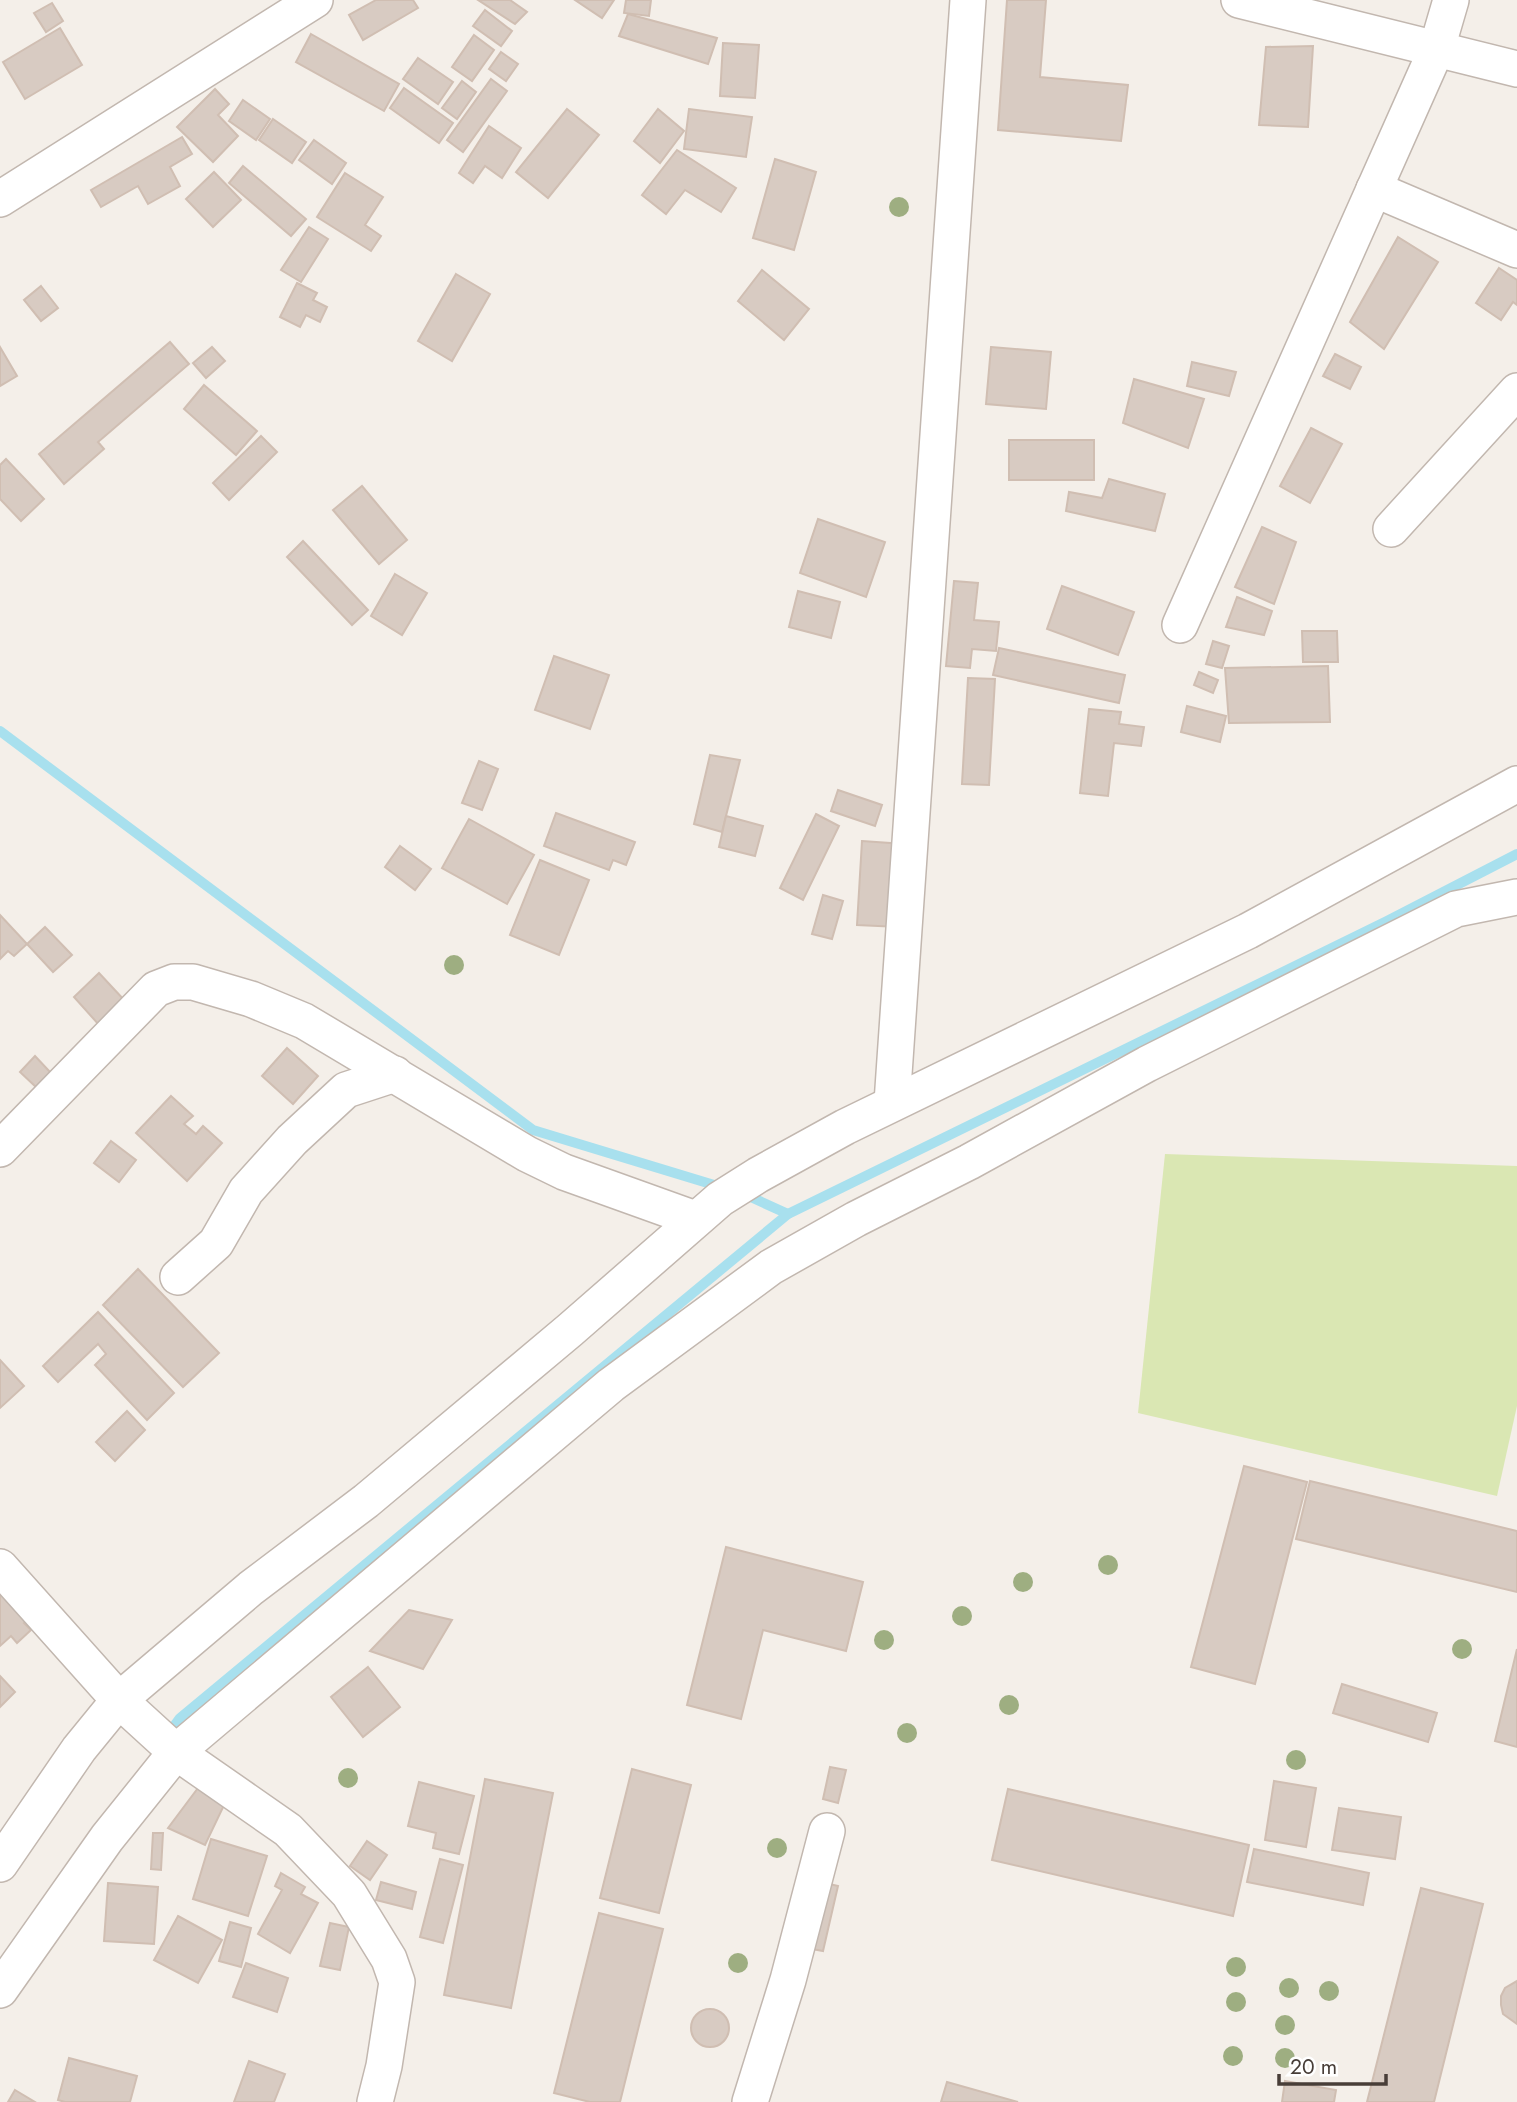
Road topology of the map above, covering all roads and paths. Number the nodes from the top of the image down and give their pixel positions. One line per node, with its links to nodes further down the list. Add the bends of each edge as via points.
1 (315, 0): 8 (street)
2 (968, 0): 16 (street)
3 (1240, 0): 5 (street)
4 (1451, 0): 5 (street)
5 (1437, 48): 6 (street); 7 (street)
6 (1517, 69)
7 (1374, 189): 9 (street); 12 (street)
8 (0, 199)
9 (1517, 250)
10 (1517, 391): 11 (street)
11 (1391, 528)
12 (1180, 625)
13 (1517, 784): 16 (street, via 1248,931)
14 (1517, 897): 22 (street, via 1456,909 1147,1065 771,1267 611,1385)
15 (395, 1074): 17 (street, via 304,1021 262,1003 193,982 174,982 156,989); 18 (street, via 564,1172); 19 (street, via 346,1090 292,1140 246,1191 216,1243)
16 (892, 1103): 18 (street, via 758,1175)
17 (0, 1149)
18 (708, 1209): 21 (street, via 366,1501 251,1588)
19 (178, 1277)
20 (0, 1567): 21 (street)
21 (119, 1700): 22 (street); 24 (street, via 79,1749)
22 (176, 1752): 25 (street, via 107,1838); 26 (street, via 288,1830 349,1894 390,1959 397,1982)
23 (827, 1831): 27 (street)
24 (0, 1864)
25 (0, 1990)
26 (374, 2102)
27 (750, 2102)

